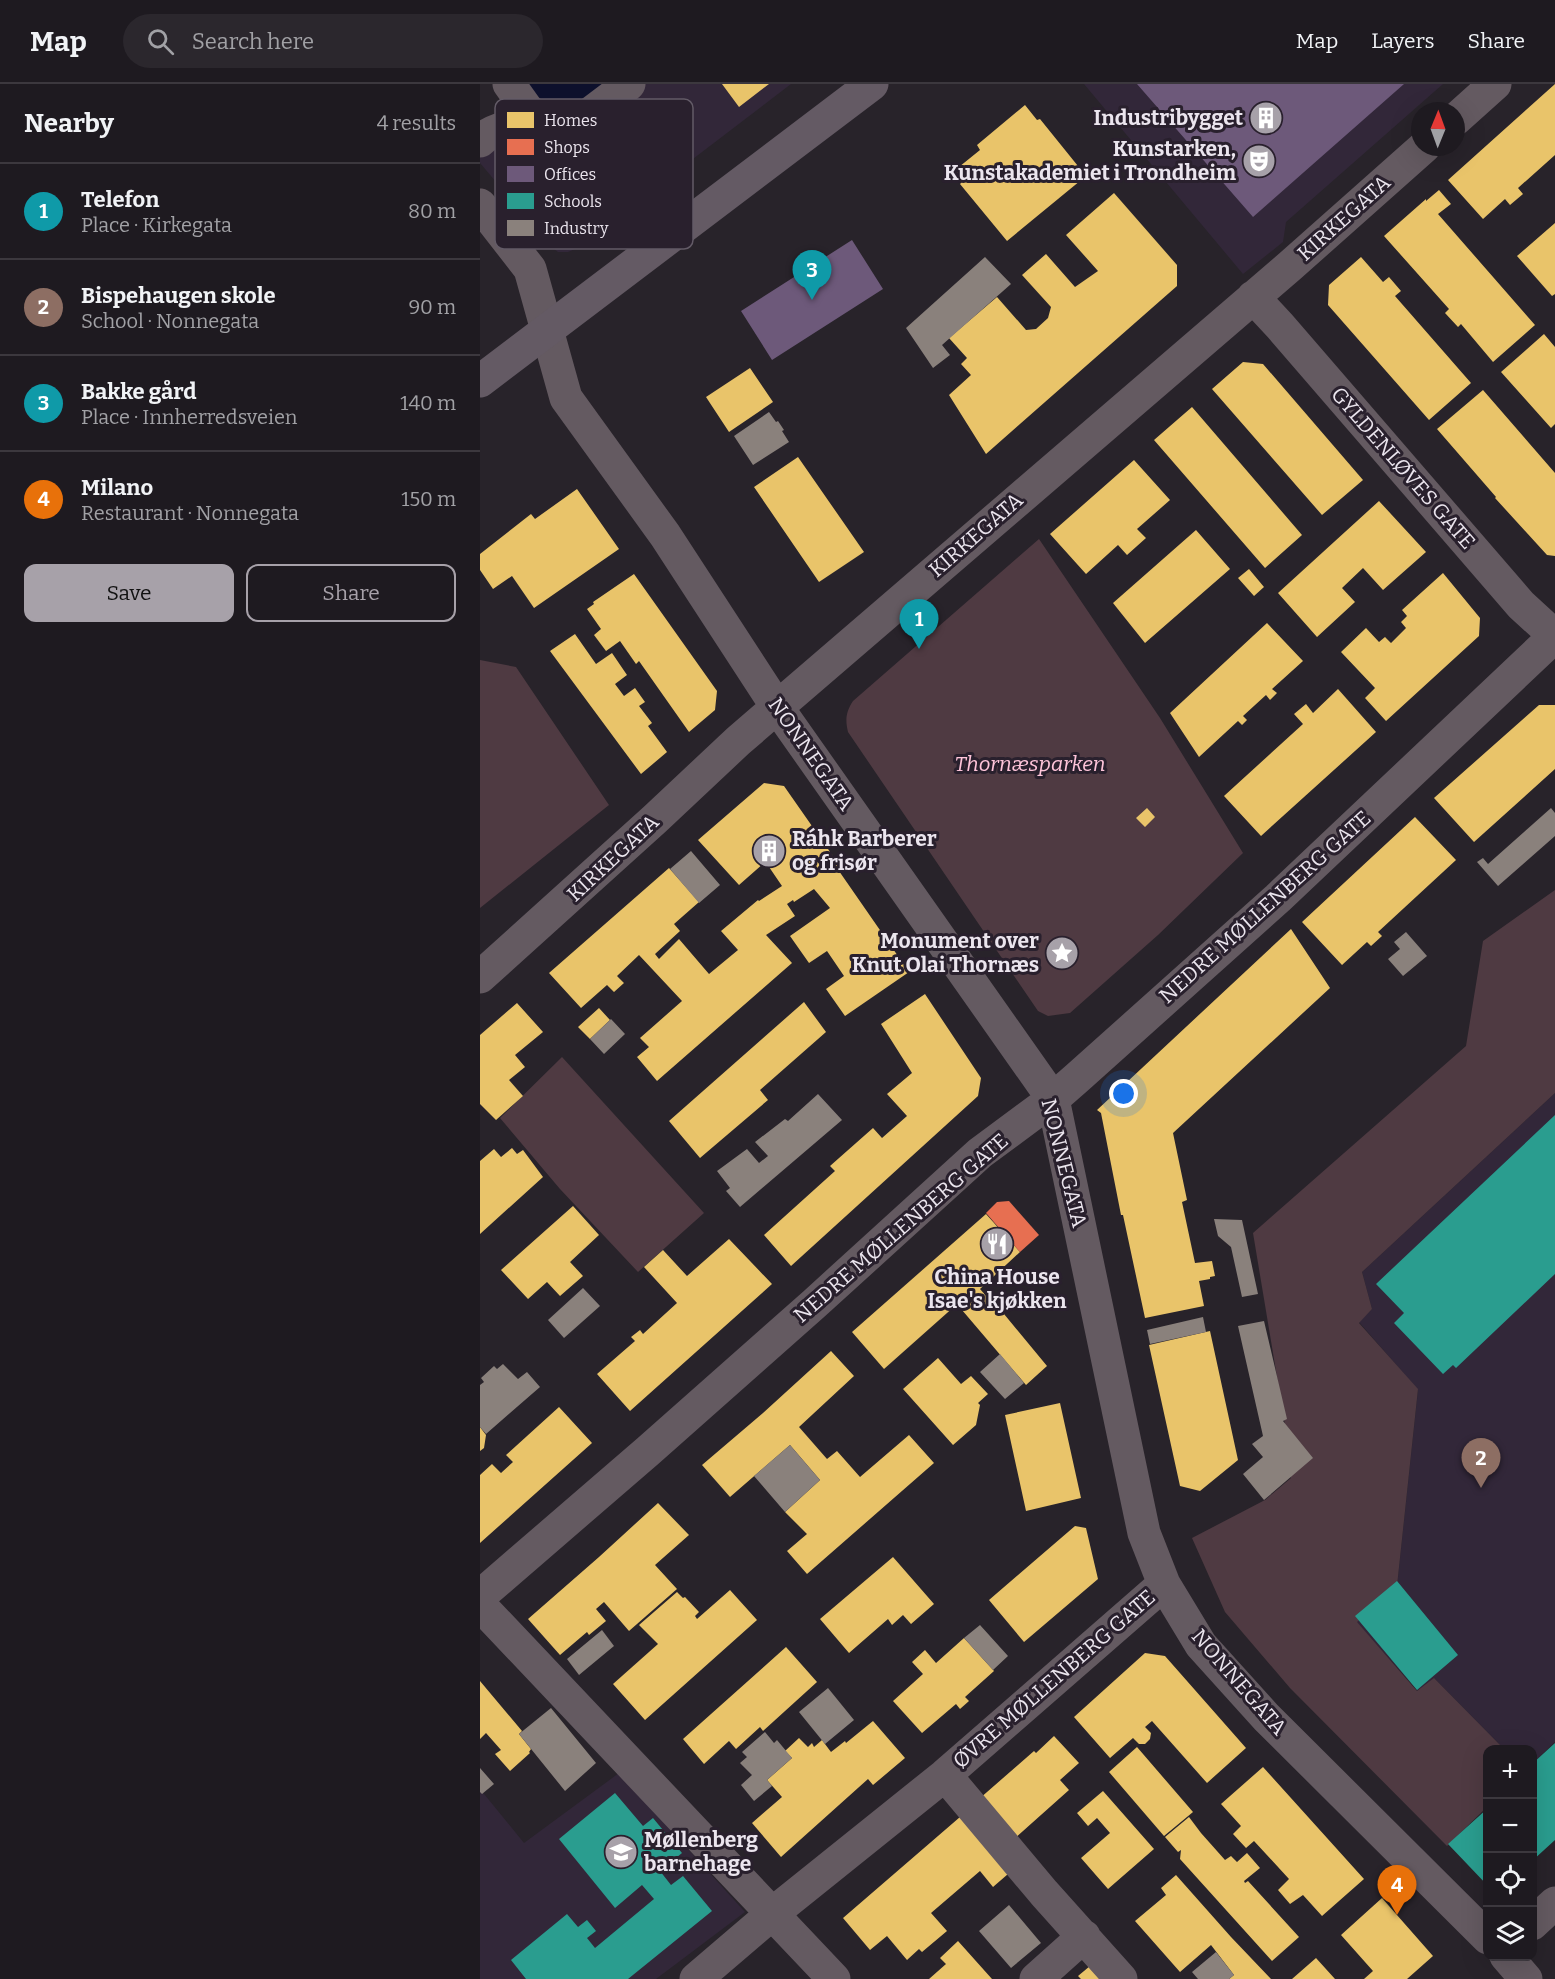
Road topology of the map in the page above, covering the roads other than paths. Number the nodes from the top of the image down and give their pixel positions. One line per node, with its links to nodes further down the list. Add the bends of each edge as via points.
1 (509, 84): 5 (street)
2 (629, 84): 6 (street)
3 (872, 84): 12 (main road)
4 (1495, 84): 7 (street)
5 (520, 99)
6 (609, 99)
7 (1465, 111)
8 (495, 131): 9 (street)
9 (480, 141)
10 (1414, 156): 16 (street, KIRKEGATA)
11 (480, 205): 13 (street, NONNEGATA)
12 (693, 220)
13 (495, 224)
14 (514, 249): 17 (street, NONNEGATA, via 530,269)
15 (656, 249): 17 (main road)
16 (1253, 297): 19 (street, GYLDENLØVES GATE, via 1521,604); 20 (street, KIRKEGATA)
17 (548, 331): 18 (main road); 20 (street, NONNEGATA, via 566,398 665,535)
18 (480, 381)
19 (1555, 636): 22 (street, NEDRE MØLLENBERG GATE, via 1278,898)
20 (777, 706): 21 (street, KIRKEGATA); 22 (street, NONNEGATA)
21 (480, 977)
22 (1053, 1099): 23 (street, NONNEGATA, via 1144,1533); 24 (street, NEDRE MØLLENBERG GATE, via 980,1153 657,1444)
23 (1164, 1584): 26 (street, ØVRE MØLLENBERG GATE); 30 (street, NONNEGATA, via 1201,1645 1266,1717)
24 (480, 1596)
25 (480, 1605): 28 (street)
26 (945, 1775): 28 (street, ØVRE MØLLENBERG GATE); 31 (street, ØVRE MØLLENBERG GATE)
27 (1555, 1903): 29 (street)
28 (772, 1914): 33 (street, ØVRE MØLLENBERG GATE); 34 (street)
29 (1537, 1920)
30 (1483, 1933)
31 (1084, 1936): 35 (street); 36 (street, ØVRE MØLLENBERG GATE)
32 (1510, 1961): 37 (street)
33 (696, 1979)
34 (834, 1979)
35 (1036, 1979)
36 (1122, 1979)
37 (1526, 1979)

